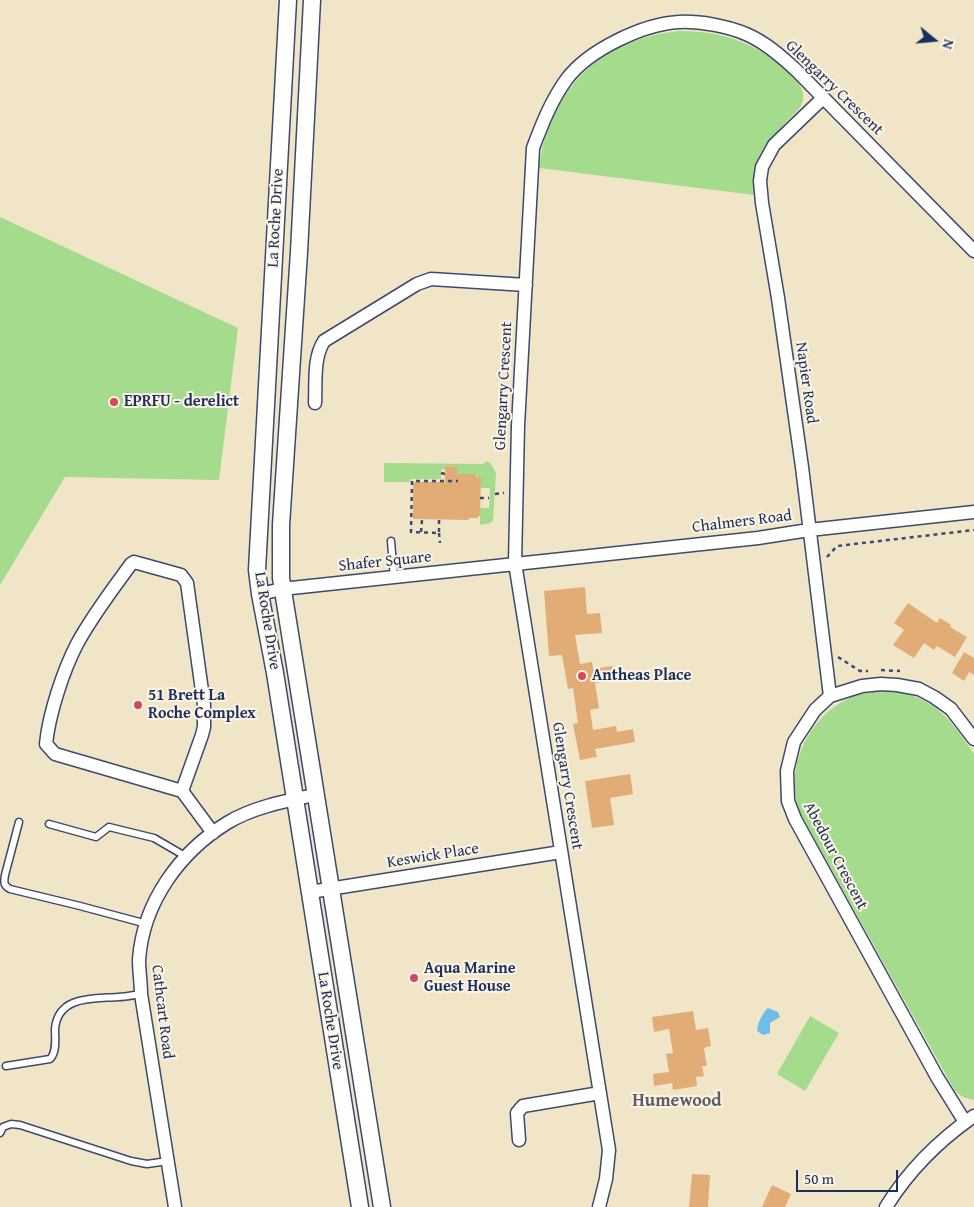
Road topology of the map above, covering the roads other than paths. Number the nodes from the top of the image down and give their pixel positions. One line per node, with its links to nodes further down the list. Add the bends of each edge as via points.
1 (288, 0): 6 (street, La Roche Drive)
2 (312, 0): 7 (street, La Roche Drive)
3 (823, 98): 4 (street, Glengarry Crescent); 5 (street, Glengarry Crescent, via 782,57 761,42 746,34 712,25 678,22 663,25 626,36 593,54 567,78 547,112 533,148); 10 (street, Napier Road, via 774,145 762,167 760,181)
4 (974, 251)
5 (526, 285): 8 (street, via 431,279 417,284 324,341 317,361); 12 (street, Glengarry Crescent)
6 (270, 322): 7 (street); 15 (street, La Roche Drive, via 258,533)
7 (294, 324): 14 (street, La Roche Drive, via 281,525)
8 (315, 403)
9 (974, 512): 10 (street, Chalmers Road)
10 (809, 530): 12 (street, Chalmers Road); 16 (street, Napier Road)
11 (391, 541): 13 (lane)
12 (515, 563): 13 (street, Shafer Square); 24 (street, Glengarry Crescent)
13 (394, 578): 14 (street, Shafer Square)
14 (282, 589): 15 (street, Shafer Square); 19 (street, La Roche Drive)
15 (260, 594): 20 (street, La Roche Drive)
16 (830, 696): 17 (street, Abedour Crescent, via 880,684 920,690 951,709); 32 (street, Abedour Crescent, via 815,710 794,742 787,770 788,801 937,1077)
17 (974, 740)
18 (182, 791): 18 (street, via 55,754 46,744 48,725 70,657 134,562 181,576 187,583 204,712 202,735); 23 (street)
19 (315, 795): 20 (street, Cathcart Road); 26 (street, La Roche Drive)
20 (294, 799): 23 (street, Cathcart Road, via 250,812); 27 (street, La Roche Drive)
21 (19, 822): 28 (lane, via 5,875 6,887)
22 (49, 824): 25 (lane, via 96,837 109,827 154,838)
23 (213, 833): 25 (street, Cathcart Road)
24 (561, 852): 26 (street, Keswick Place); 31 (street, Glengarry Crescent)
25 (185, 856): 28 (street, Cathcart Road, via 153,905)
26 (330, 888): 27 (street, Keswick Place); 38 (street, La Roche Drive)
27 (310, 892): 37 (street, La Roche Drive)
28 (147, 924): 29 (street, Cathcart Road, via 139,961)
29 (142, 994): 30 (lane, via 71,1003 61,1011 56,1025 55,1051 50,1059); 35 (street, Cathcart Road)
30 (6, 1066)
31 (600, 1093): 34 (street, via 522,1106 516,1113); 39 (street, Glengarry Crescent, via 609,1150)
32 (969, 1119): 40 (street, via 911,1171)
33 (0, 1133): 35 (lane, via 3,1127 11,1124 131,1161 147,1164)
34 (519, 1140)
35 (168, 1161): 36 (street, Cathcart Road)
36 (175, 1207)
37 (360, 1207)
38 (382, 1207)
39 (599, 1207)
40 (886, 1207)

